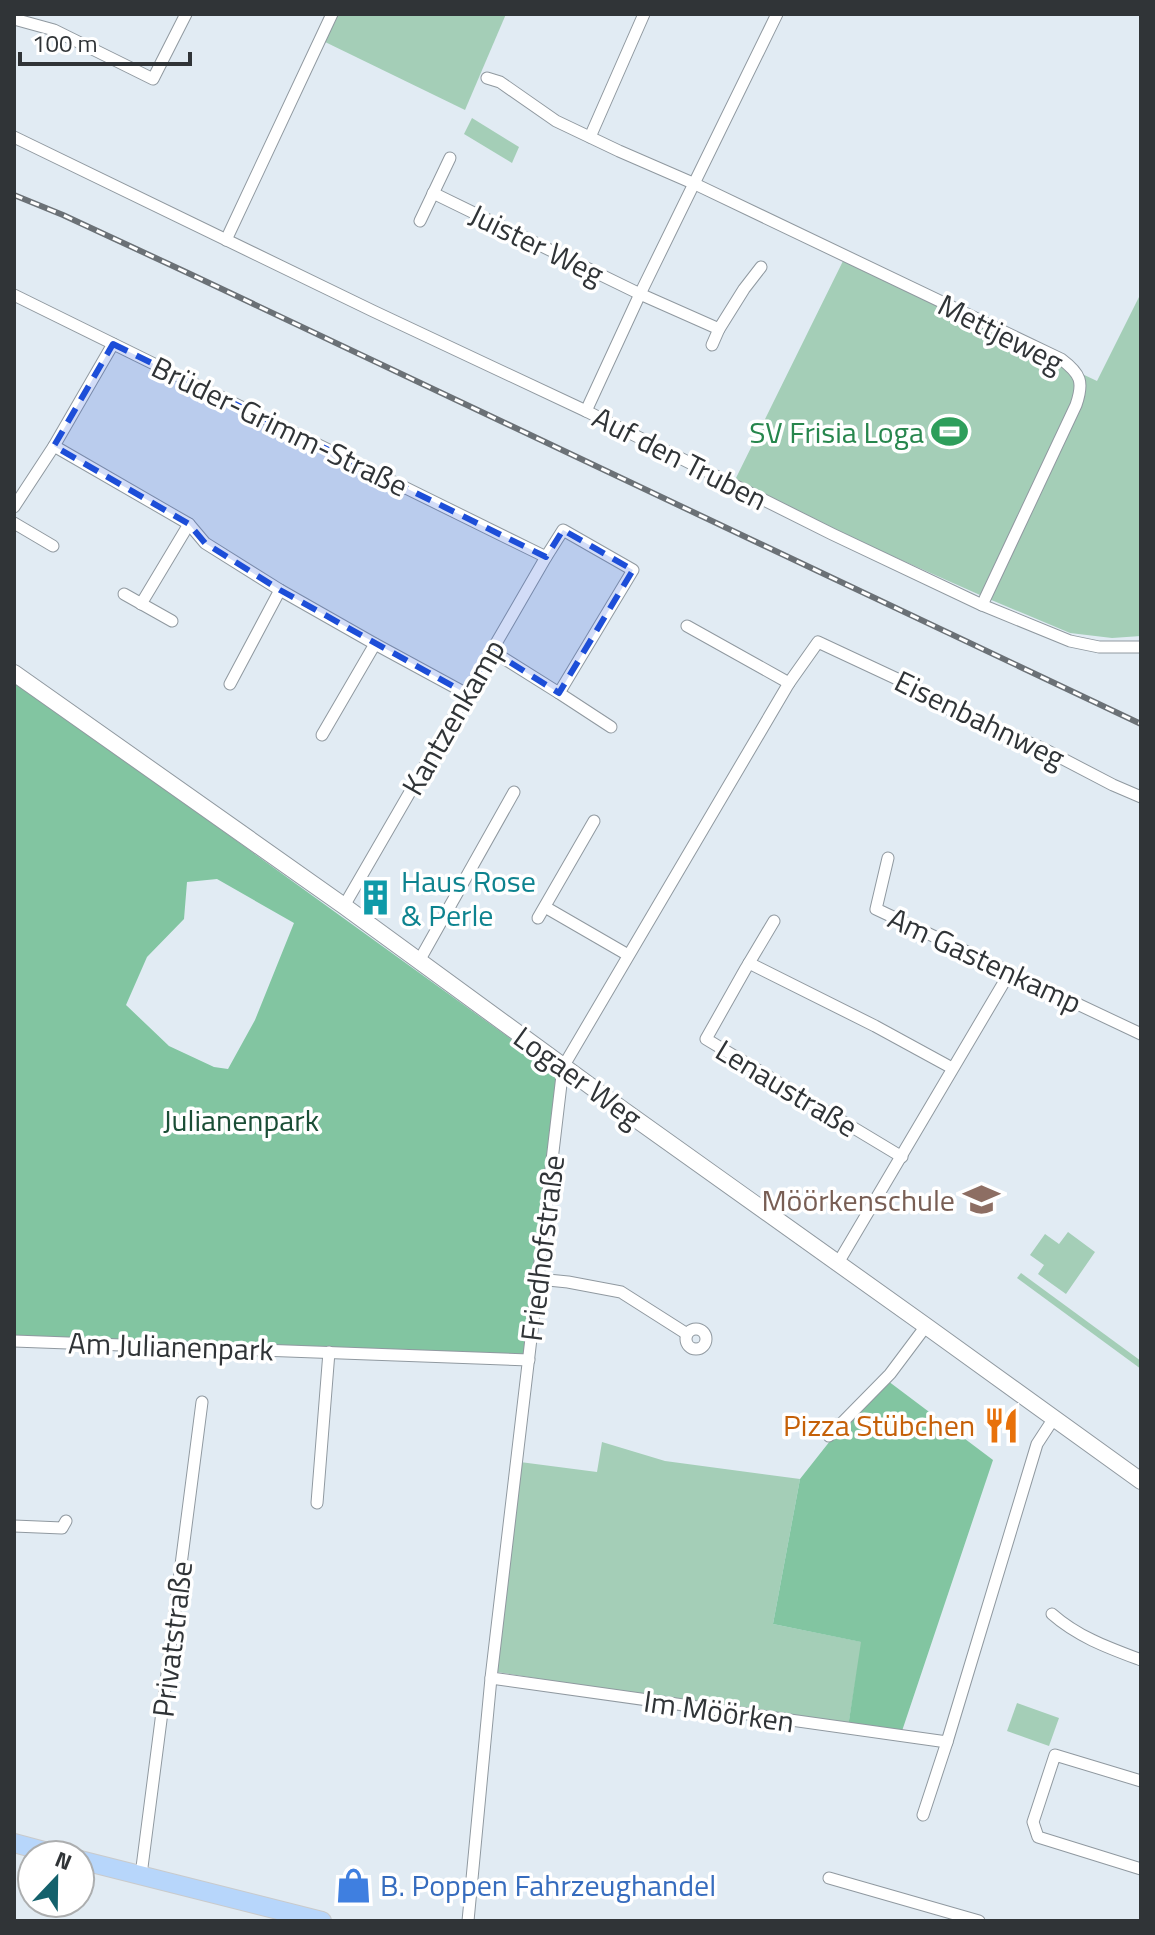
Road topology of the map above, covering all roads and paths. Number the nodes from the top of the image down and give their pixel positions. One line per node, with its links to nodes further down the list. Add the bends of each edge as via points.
1 (186, 14): 5 (street, via 153,79 54,30)
2 (332, 14): 13 (street)
3 (777, 14): 10 (street)
4 (640, 15): 8 (street)
5 (14, 19)
6 (487, 78): 8 (street, Mettjeweg)
7 (14, 137): 13 (street, Auf den Truben)
8 (590, 137): 10 (street, Mettjeweg)
9 (450, 158): 11 (street, Juister Weg)
10 (695, 184): 15 (street); 30 (street, Mettjeweg, via 1074,368 1081,381 1076,405)
11 (433, 193): 12 (street, Juister Weg); 15 (street, Juister Weg)
12 (420, 221)
13 (226, 240): 20 (street, Auf den Truben)
14 (761, 267): 17 (street)
15 (640, 294): 17 (street, Juister Weg); 20 (street)
16 (14, 295): 18 (street, Brüder-Grimm-Straße)
17 (719, 329): 19 (street)
18 (113, 344): 21 (street); 26 (street, Brüder-Grimm-Straße)
19 (712, 345)
20 (586, 411): 30 (street, Auf den Truben)
21 (54, 446): 22 (street); 24 (street)
22 (14, 507)
23 (14, 523): 25 (street)
24 (189, 524): 27 (street, via 205,543); 29 (street)
25 (53, 546)
26 (546, 557): 36 (street, Kantzenkamp); 40 (street, Kantzenkamp, via 563,530 633,570)
27 (280, 590): 34 (street); 39 (street)
28 (124, 594): 29 (street)
29 (141, 604): 31 (street)
30 (982, 605): 35 (street, Auf den Truben, via 1070,641)
31 (172, 621)
32 (687, 626): 38 (street)
33 (818, 642): 38 (street, Friedhofstraße); 45 (street, Eisenbahnweg, via 925,692 950,710)
34 (375, 644): 41 (street); 43 (street)
35 (1141, 647)
36 (492, 651): 40 (street); 41 (street, Kantzenkamp)
37 (14, 673): 48 (street, Logaer Weg)
38 (789, 683): 52 (street, Friedhofstraße)
39 (230, 684)
40 (559, 693): 42 (street)
41 (467, 694): 48 (street, Kantzenkamp)
42 (611, 727)
43 (322, 735)
44 (514, 792): 53 (street)
45 (1141, 797)
46 (594, 821): 49 (street)
47 (888, 858): 55 (street, Am Gastenkamp, via 876,909)
48 (344, 906): 53 (street, Logaer Weg)
49 (545, 907): 50 (street); 52 (street)
50 (538, 918)
51 (774, 921): 54 (street, Lenaustraße)
52 (628, 955): 57 (street, Friedhofstraße)
53 (419, 961): 57 (street, Logaer Weg)
54 (749, 963): 58 (street); 59 (street, Lenaustraße, via 706,1039)
55 (1010, 972): 56 (street, Am Gastenkamp); 58 (street)
56 (1141, 1034)
57 (563, 1067): 60 (street, Logaer Weg); 61 (street, Friedhofstraße)
58 (952, 1068): 59 (street)
59 (902, 1157): 60 (street)
60 (838, 1263): 62 (street, Logaer Weg)
61 (538, 1279): 63 (street, via 621,1292); 66 (street, Friedhofstraße)
62 (926, 1326): 68 (street, Logaer Weg); 69 (street, via 890,1374)
63 (687, 1334)
64 (14, 1341): 65 (street, Am Julianenpark)
65 (329, 1352): 66 (street, Am Julianenpark); 71 (street)
66 (529, 1360): 76 (street, Friedhofstraße)
67 (202, 1402): 82 (street, Privatstraße)
68 (1054, 1418): 70 (street, Logaer Weg); 77 (street, via 1037,1444)
69 (829, 1436)
70 (1141, 1481)
71 (317, 1503)
72 (66, 1521): 73 (street, via 62,1528)
73 (14, 1526)
74 (1052, 1614): 75 (street, via 1069,1629)
75 (1141, 1660)
76 (491, 1678): 77 (street, Im Möörken); 86 (street, Friedhofstraße)
77 (947, 1742): 79 (street)
78 (1141, 1781): 81 (street, via 1055,1755 1033,1822 1038,1837)
79 (923, 1815)
80 (96, 1864): 82 (main road)
81 (1141, 1869)
82 (141, 1875): 84 (main road)
83 (829, 1878): 87 (street)
84 (269, 1915): 85 (main road)
85 (322, 1921)
86 (468, 1921)
87 (979, 1921)

